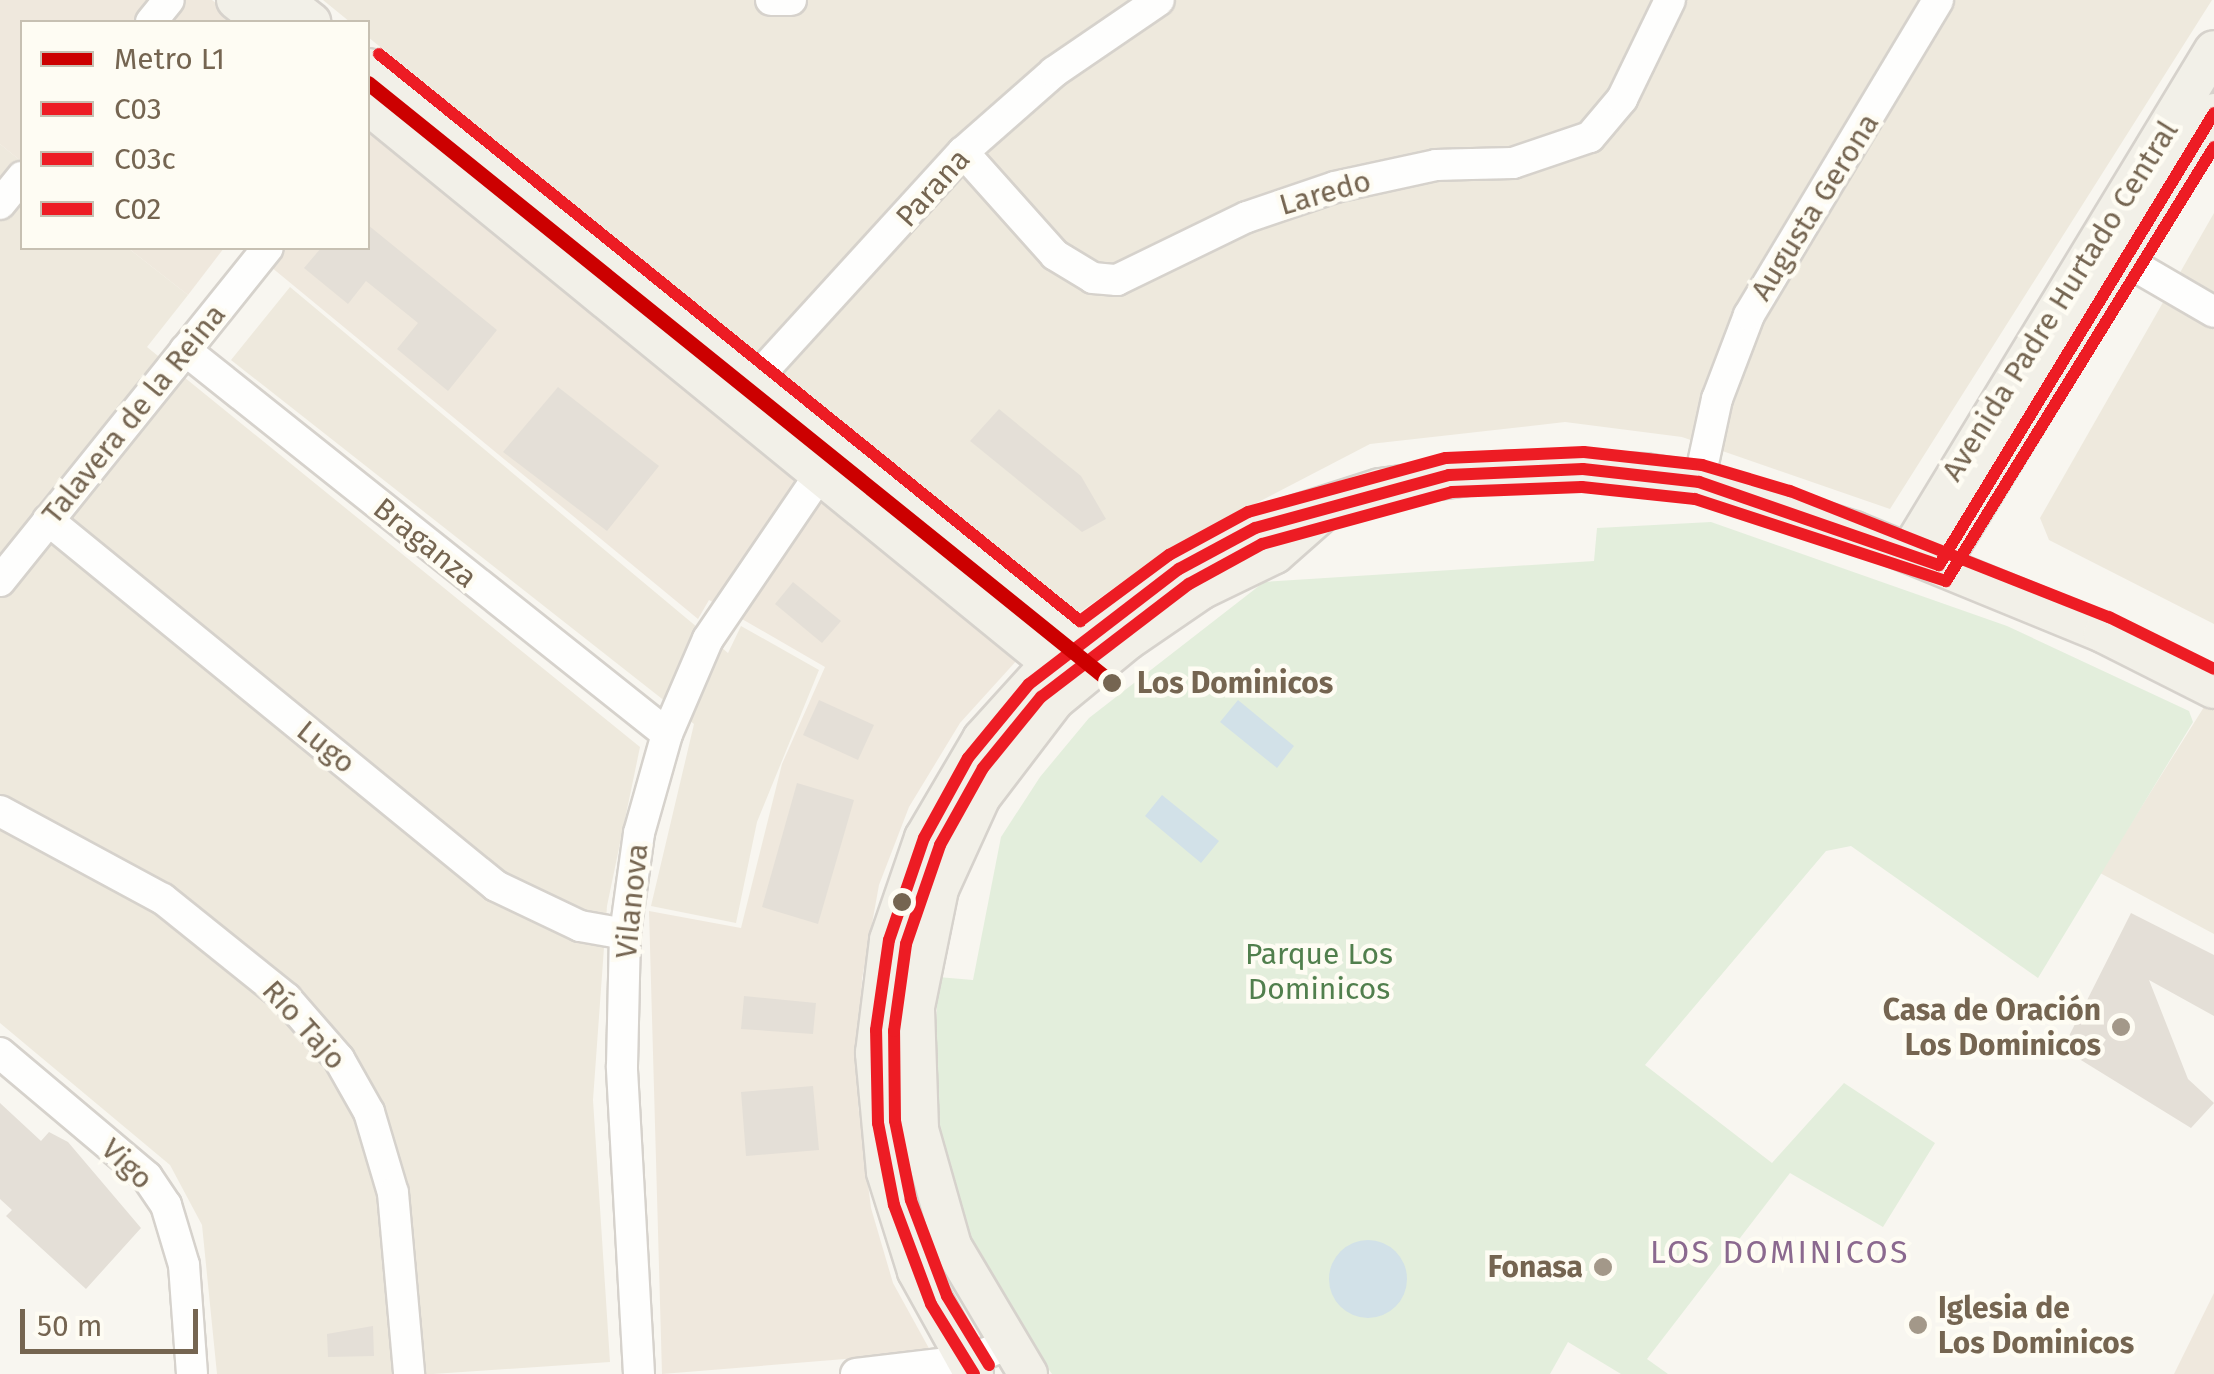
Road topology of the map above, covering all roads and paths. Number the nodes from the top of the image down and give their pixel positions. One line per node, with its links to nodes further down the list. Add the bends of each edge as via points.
1 (169, 0): 9 (street)
2 (236, 0): 8 (main road)
3 (771, 0): 4 (street)
4 (791, 0)
5 (1159, 0): 13 (street, Parana, via 1054,72)
6 (1670, 0): 13 (street, Laredo, via 1622,99 1590,137 1513,163 1436,165 1335,187 1247,217 1117,280 1093,278 1055,255)
7 (1938, 0): 22 (street, Augusta Gerona, via 1749,315 1717,399)
8 (292, 11)
9 (153, 20)
10 (2214, 50): 24 (main road, Avenida Padre Hurtado Central)
11 (375, 100): 20 (main road)
12 (2214, 113): 17 (main road, Avenida Padre Hurtado Central)
13 (963, 152): 20 (street, Parana)
14 (20, 179): 15 (street)
15 (0, 204)
16 (266, 250): 19 (street, Talavera de la Reina)
17 (2123, 259): 18 (street); 24 (main road, Avenida Padre Hurtado Central)
18 (2214, 312)
19 (185, 350): 23 (street, Talavera de la Reina); 28 (street, Braganza)
20 (744, 391): 21 (main road); 26 (main road)
21 (820, 474): 26 (main road); 28 (street, Vilanova, via 733,594)
22 (1700, 482): 24 (main road); 26 (main road, via 1512,470 1380,488 1328,508 1275,554)
23 (48, 520): 25 (street, Talavera de la Reina); 30 (street, Lugo, via 496,886 580,926)
24 (1924, 560): 27 (main road)
25 (0, 582)
26 (1076, 662): 32 (main road, via 967,823 933,908 914,1008 914,1089 932,1189 964,1274); 33 (main road, via 982,740 933,818 900,898 879,996 876,1100 890,1188 917,1272)
27 (2214, 689)
28 (667, 734): 30 (street, Vilanova, via 639,833)
29 (0, 811): 35 (street, Río Tajo, via 90,853 176,908 286,998 339,1059 369,1112 393,1194)
30 (625, 934): 36 (street, Vilanova, via 622,1066)
31 (0, 1053): 34 (street, Vigo, via 146,1178 166,1206 184,1265)
32 (1018, 1366): 33 (street)
33 (969, 1368): 37 (street)
34 (192, 1374)
35 (409, 1374)
36 (639, 1374)
37 (856, 1374)

